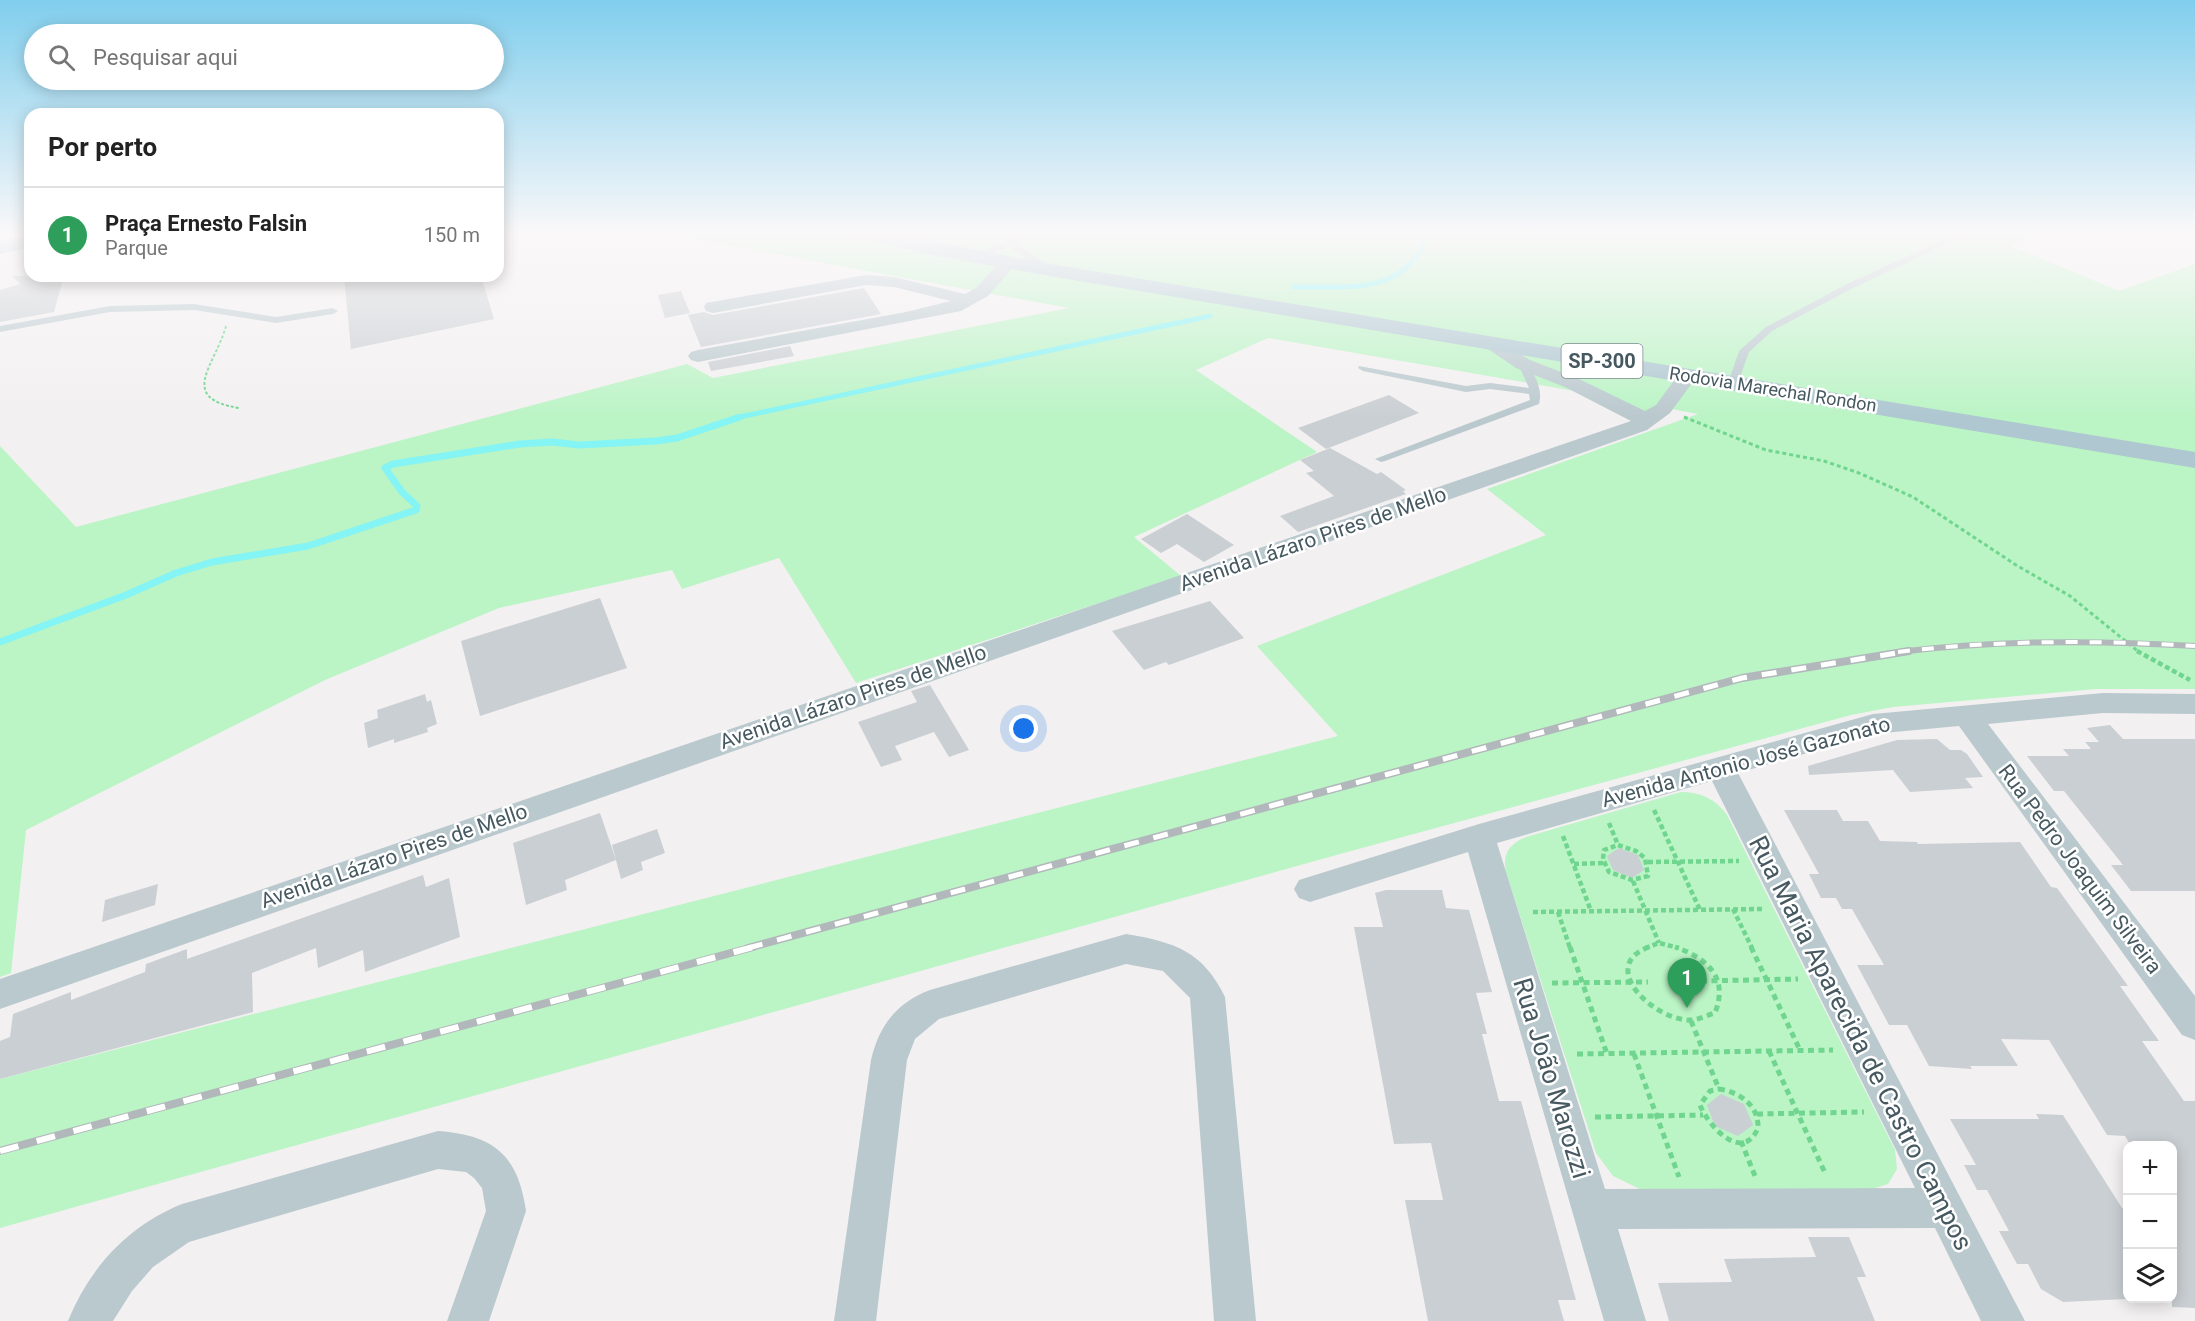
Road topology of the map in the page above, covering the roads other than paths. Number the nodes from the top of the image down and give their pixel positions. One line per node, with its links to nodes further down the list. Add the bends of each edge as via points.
1 (789, 294): 7 (street)
2 (940, 294): 6 (street)
3 (979, 294): 6 (street)
4 (1193, 294): 10 (main road, Rodovia Marechal Rondon / SP-300)
5 (1836, 294): 15 (lane, via 1769,329 1744,351)
6 (969, 300): 11 (street, via 917,316)
7 (713, 307)
8 (333, 311): 9 (lane, via 276,320 184,307 110,309)
9 (0, 330)
10 (1492, 343): 12 (street); 14 (main road, Rodovia Marechal Rondon / SP-300)
11 (698, 356)
12 (1523, 364): 16 (lane); 17 (street)
13 (1363, 368): 16 (lane, via 1466,389 1490,386)
14 (1688, 375): 15 (main road, Rodovia Marechal Rondon / SP-300); 17 (street)
15 (1733, 383): 19 (main road, Rodovia Marechal Rondon / SP-300)
16 (1536, 392): 18 (lane, via 1536,402 1529,406)
17 (1655, 415): 25 (street, Avenida Lázaro Pires de Mello)
18 (1381, 459)
19 (2195, 460)
20 (2195, 704): 21 (street, Avenida Antonio José Gazonato, via 2103,703)
21 (1966, 715): 22 (street, Avenida Antonio José Gazonato, via 1873,724); 26 (street, Rua Pedro Joaquim Silveira)
22 (1719, 766): 23 (street, Avenida Antonio José Gazonato); 27 (street, Rua Maria Aparecida de Castro Campos)
23 (1479, 836): 24 (street, Avenida Antonio José Gazonato); 28 (street, Rua João Marozzi)
24 (1310, 889)
25 (0, 994)
26 (2193, 1019)
27 (1946, 1208): 28 (street); 34 (street, Rua Maria Aparecida de Castro Campos)
28 (1591, 1209): 33 (street, Rua João Marozzi)
29 (89, 1321): 30 (street, via 134,1255 182,1224 438,1150 458,1150 489,1164 505,1192 506,1211)
30 (468, 1321)
31 (855, 1321): 32 (street, via 889,1060 900,1030 930,1006 1126,949 1175,961 1199,982 1207,997)
32 (1235, 1321)
33 (1625, 1321)
34 (2004, 1321)

